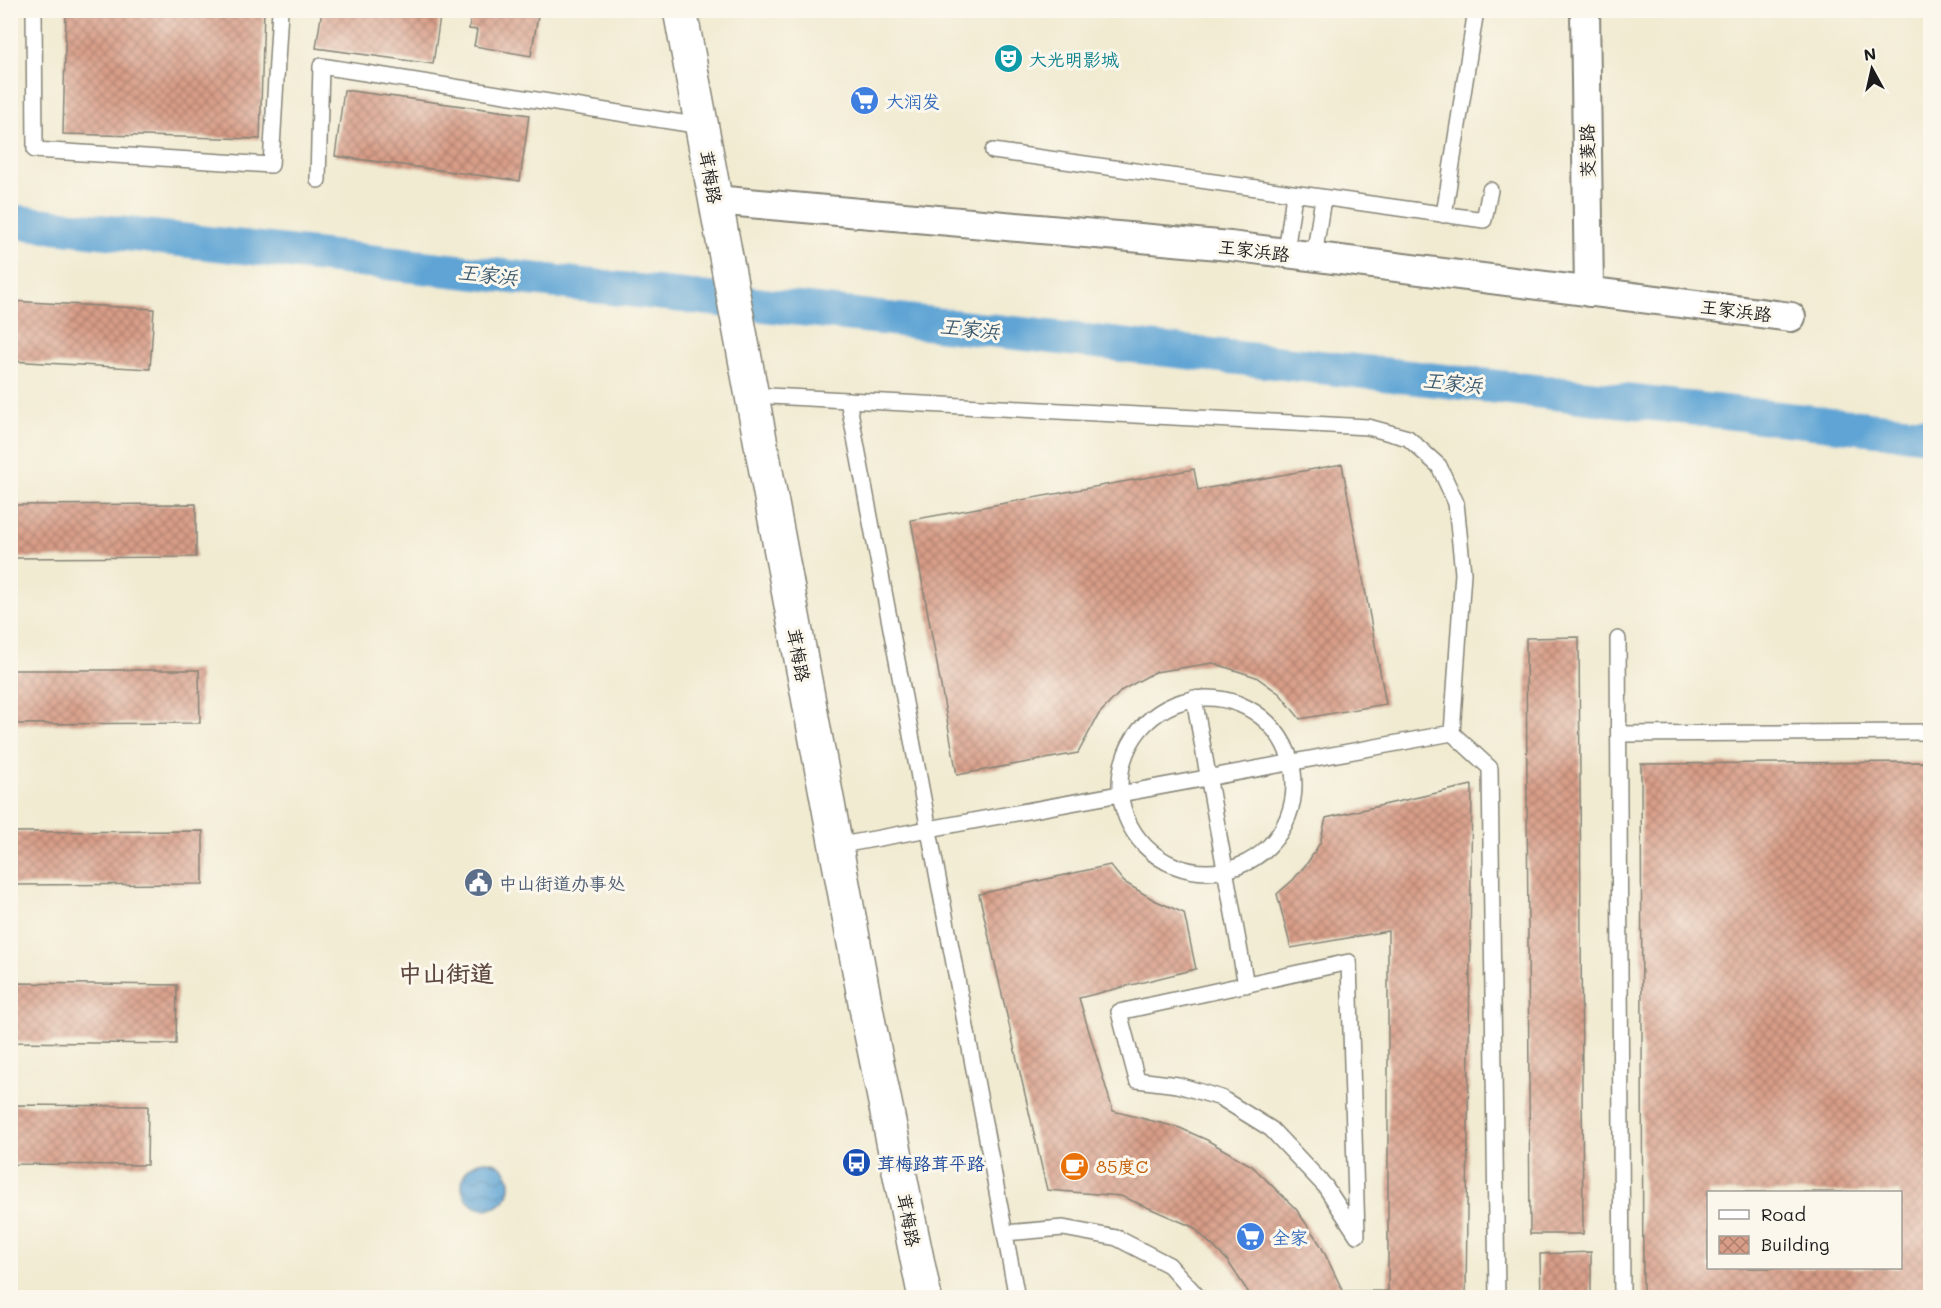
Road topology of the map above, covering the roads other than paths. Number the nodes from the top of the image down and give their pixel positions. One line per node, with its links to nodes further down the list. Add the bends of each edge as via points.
1 (34, 10): 2 (lane, via 35,150 271,165)
2 (280, 10)
3 (680, 10): 6 (street, 茸梅路)
4 (1476, 10): 13 (lane)
5 (1585, 10): 15 (street, 茭菱路)
6 (701, 126): 8 (lane, via 321,66); 12 (street, 茸梅路)
7 (993, 152): 10 (lane)
8 (318, 180)
9 (1490, 190): 13 (lane, via 1484,220)
10 (1294, 194): 11 (lane); 14 (lane)
11 (1323, 198): 13 (lane); 14 (lane)
12 (715, 200): 14 (street, 王家浜路); 17 (street, 茸梅路)
13 (1444, 215)
14 (1300, 255): 15 (street, 王家浜路)
15 (1589, 292): 16 (street, 王家浜路)
16 (1791, 317)
17 (748, 384): 18 (lane); 28 (street, 茸梅路)
18 (848, 400): 22 (lane, via 1368,426 1408,438 1439,466 1456,503 1463,573); 27 (lane)
19 (1618, 639): 23 (lane)
20 (1194, 698): 24 (lane, via 1219,698 1244,705 1266,719 1282,738); 25 (lane); 26 (lane, via 1168,706 1146,721 1130,742 1120,767)
21 (1930, 732): 23 (lane)
22 (1452, 733): 24 (lane); 35 (lane, via 1490,768)
23 (1619, 734): 36 (lane)
24 (1292, 762): 25 (lane); 29 (lane, via 1295,790 1288,818 1274,842 1252,861)
25 (1208, 777): 26 (lane); 29 (lane)
26 (1119, 794): 27 (lane); 29 (lane, via 1127,822 1144,846 1167,864 1196,872)
27 (929, 829): 28 (lane); 31 (lane)
28 (836, 846): 32 (street, 茸梅路)
29 (1225, 871): 30 (lane)
30 (1246, 985): 30 (lane, via 1119,1012 1137,1080 1178,1085 1221,1098 1271,1129 1325,1186 1357,1235 1349,962)
31 (1005, 1233): 33 (lane); 34 (lane, via 1063,1228 1117,1238 1169,1265)
32 (925, 1298)
33 (1017, 1298)
34 (1198, 1298)
35 (1497, 1298)
36 (1623, 1298)

